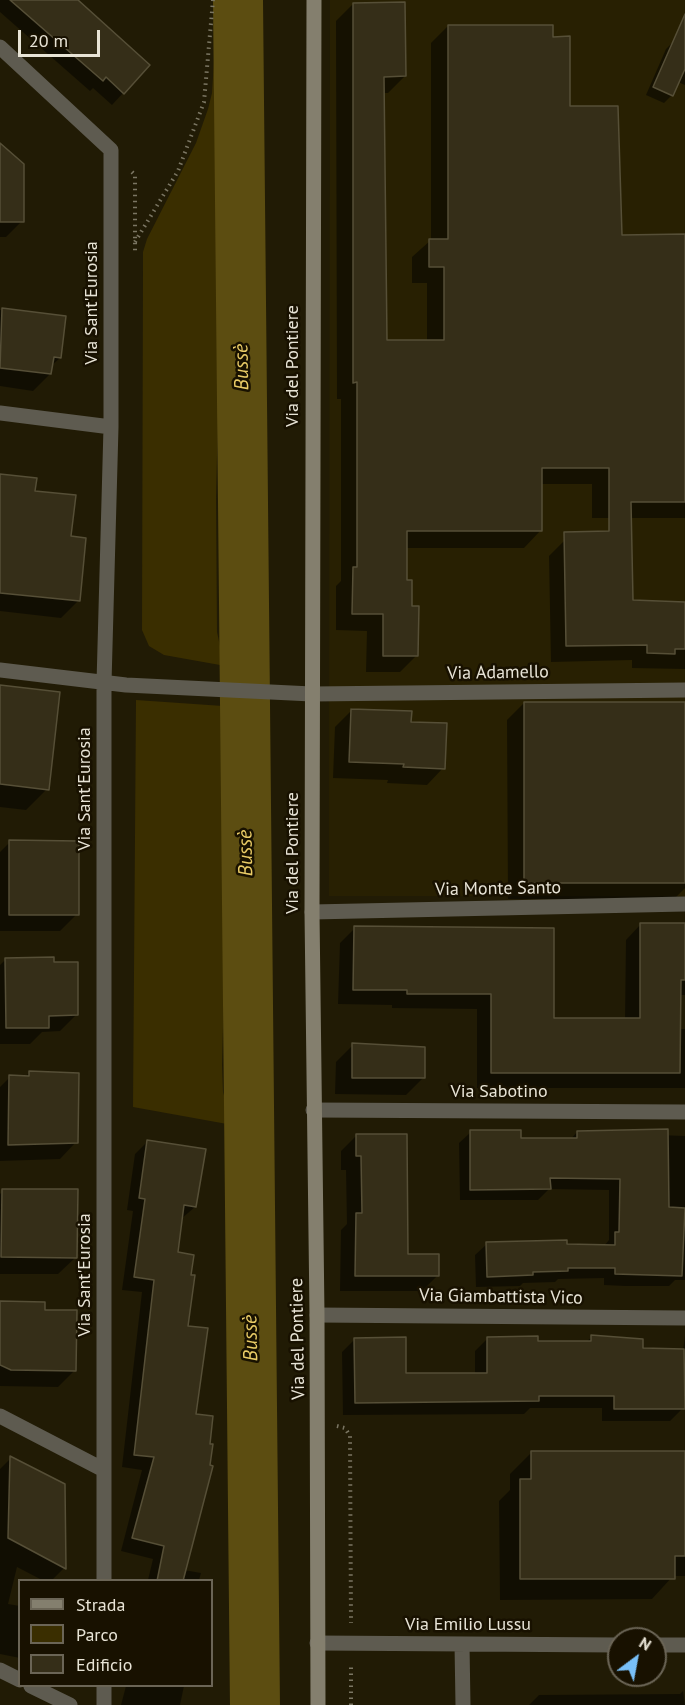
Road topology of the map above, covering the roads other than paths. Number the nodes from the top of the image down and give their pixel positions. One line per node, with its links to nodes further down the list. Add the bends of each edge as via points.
1 (314, 0): 8 (main road, Via del Pontiere)
2 (0, 47): 4 (street, Via Sant'Eurosia, via 111,150)
3 (0, 413): 4 (street)
4 (111, 427): 6 (street, Via Sant'Eurosia)
5 (0, 670): 6 (street, Via Adamello)
6 (104, 683): 8 (street, Via Adamello); 16 (street, Via Sant'Eurosia)
7 (685, 690): 8 (street, Via Adamello)
8 (312, 694): 10 (main road, Via del Pontiere)
9 (685, 904): 10 (street, Via Monte Santo)
10 (312, 912): 11 (main road, Via del Pontiere)
11 (314, 1110): 12 (street, Via Sabotino); 13 (main road, Via del Pontiere)
12 (685, 1112)
13 (317, 1315): 14 (street, Via Giambattista Vico); 18 (main road, Via del Pontiere)
14 (685, 1318)
15 (0, 1416): 16 (street)
16 (104, 1470): 17 (street, Via Sant'Eurosia)
17 (104, 1579)
18 (318, 1643): 19 (street, Via Emilio Lussu); 29 (main road, Via del Pontiere)
19 (462, 1644): 20 (street, Via Emilio Lussu); 30 (street)
20 (607, 1645)
21 (667, 1645): 22 (street)
22 (685, 1645)
23 (0, 1670): 24 (street)
24 (18, 1679)
25 (33, 1687): 27 (street)
26 (104, 1687): 28 (street)
27 (70, 1705)
28 (104, 1705)
29 (318, 1705)
30 (463, 1705)

